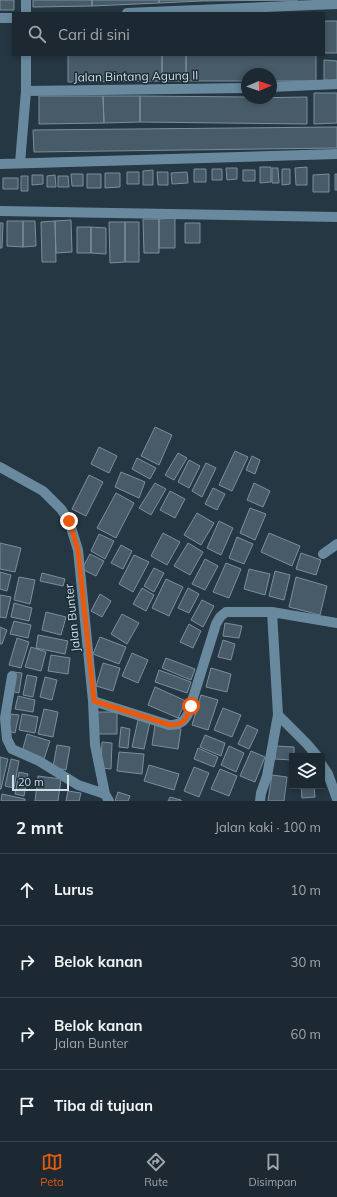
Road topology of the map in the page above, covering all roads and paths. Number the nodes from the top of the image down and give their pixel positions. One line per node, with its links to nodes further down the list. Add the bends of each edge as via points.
1 (26, 0): 3 (street)
2 (337, 4): 4 (street)
3 (26, 12)
4 (150, 12)
5 (0, 18): 6 (street)
6 (12, 18)
7 (26, 56): 11 (street)
8 (337, 84): 10 (street)
9 (241, 88): 11 (street, Jalan Bintang Agung II)
10 (277, 88)
11 (26, 91): 13 (street)
12 (337, 154): 13 (street)
13 (20, 163): 14 (street)
14 (0, 164)
15 (0, 211): 16 (street)
16 (337, 217)
17 (0, 467): 23 (street, Jalan Bunter, via 43,490 69,521 78,550)
18 (337, 544): 19 (street)
19 (323, 554)
20 (272, 612): 21 (street); 23 (street, via 226,612 220,617 188,714 185,721 177,725); 24 (street)
21 (337, 623)
22 (12, 676): 27 (street, via 5,718 7,739 12,749 39,761 78,785)
23 (94, 701): 27 (street, Jalan Bunter, via 95,745)
24 (278, 715): 25 (street); 29 (street)
25 (314, 753)
26 (325, 770): 28 (street)
27 (107, 797)
28 (337, 799)
29 (260, 801)

